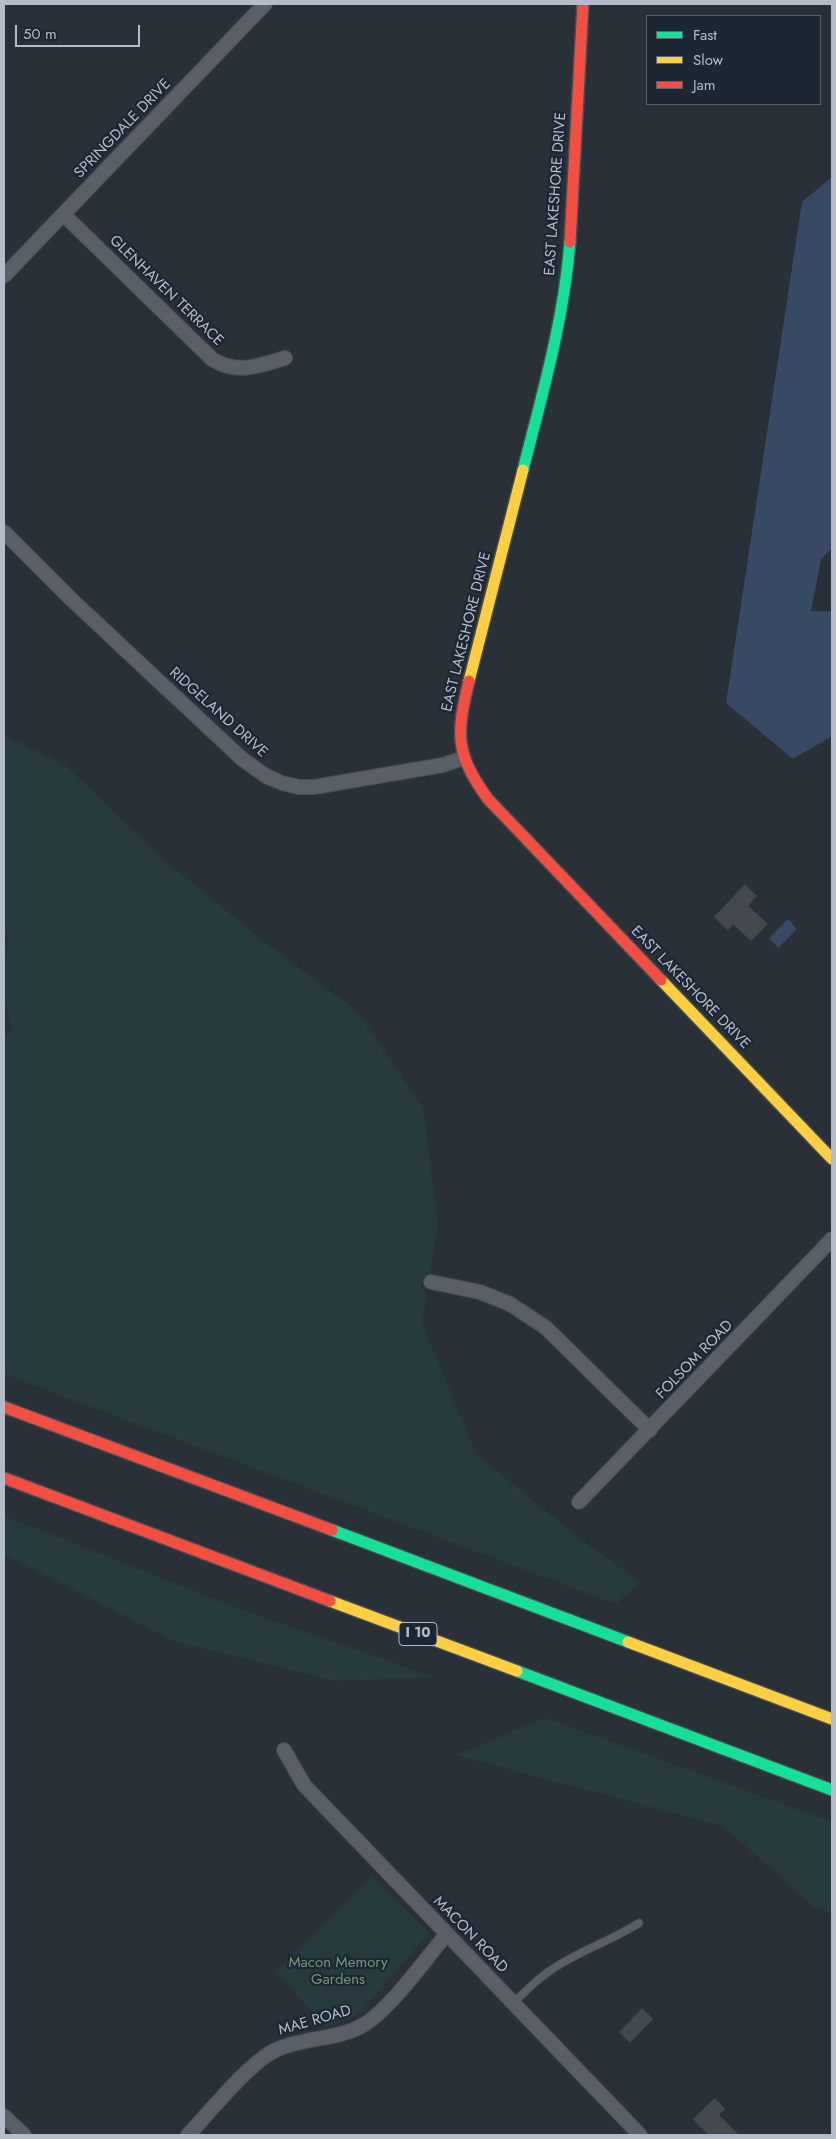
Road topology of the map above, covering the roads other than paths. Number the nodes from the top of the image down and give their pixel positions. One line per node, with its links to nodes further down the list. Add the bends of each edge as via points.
1 (266, 4): 3 (street, SPRINGDALE DRIVE)
2 (583, 4): 7 (main road, EAST LAKESHORE DRIVE, via 568,269 555,342 460,718 459,742)
3 (64, 215): 4 (street, SPRINGDALE DRIVE); 5 (street, GLENHAVEN TERRACE, via 212,359 234,369)
4 (4, 276)
5 (284, 358)
6 (4, 532): 7 (street, RIDGELAND DRIVE, via 194,716 240,758 266,776 299,787 314,787 444,765)
7 (463, 758): 8 (main road, EAST LAKESHORE DRIVE, via 488,799)
8 (832, 1158)
9 (832, 1240): 12 (street, FOLSOM ROAD)
10 (431, 1282): 12 (street, via 480,1292 510,1304 545,1327)
11 (4, 1407): 15 (main road)
12 (650, 1430): 14 (street, FOLSOM ROAD)
13 (4, 1478): 17 (main road, I 10)
14 (579, 1502)
15 (832, 1719)
16 (284, 1750): 19 (street, MACON ROAD, via 304,1784)
17 (832, 1790)
18 (639, 1922): 20 (lane, via 550,1970)
19 (447, 1934): 20 (street, MACON ROAD); 23 (street, MAE ROAD, via 389,2002 366,2023 349,2032 278,2049 258,2061)
20 (513, 2003): 24 (street, MACON ROAD)
21 (4, 2116): 22 (street)
22 (24, 2135)
23 (188, 2135)
24 (640, 2135)

